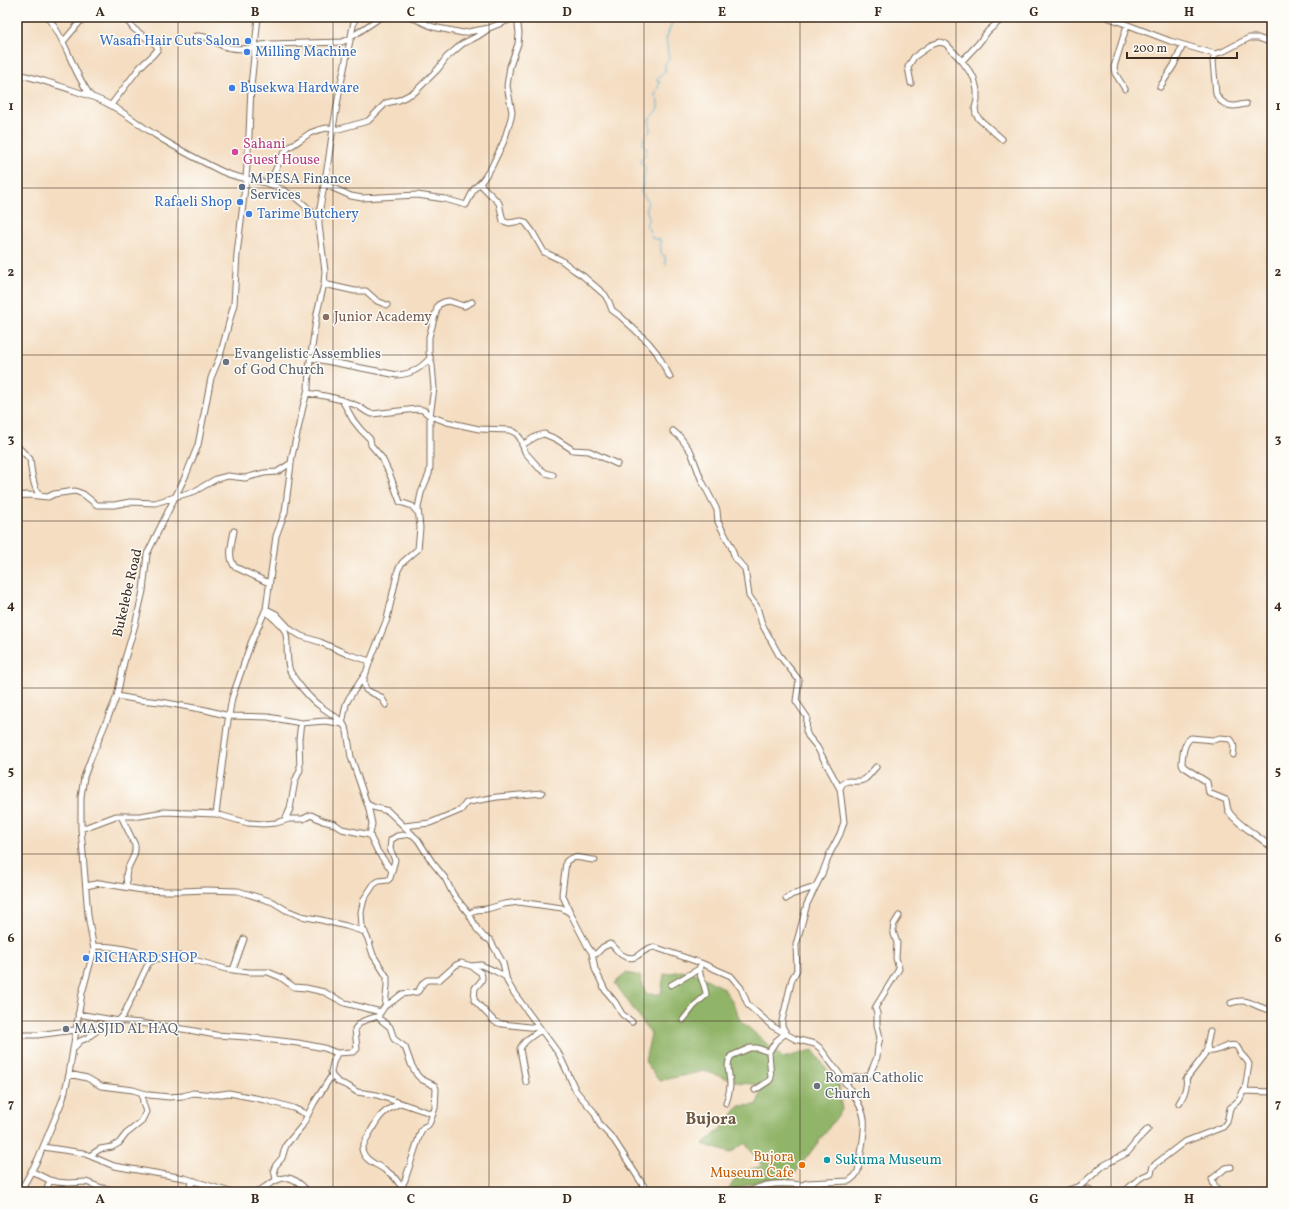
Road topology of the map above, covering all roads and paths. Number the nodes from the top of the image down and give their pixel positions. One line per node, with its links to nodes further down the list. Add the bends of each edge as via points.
1 (47, 17): 14 (street)
2 (84, 17): 14 (street)
3 (124, 17): 26 (street, via 158,49 140,67)
4 (258, 17): 17 (street, Bukelebe Road)
5 (355, 17): 13 (street)
6 (381, 17): 13 (street)
7 (411, 17): 11 (street, via 434,27 458,32)
8 (1004, 17): 19 (street)
9 (1107, 17): 10 (street)
10 (1127, 25): 16 (street); 23 (street, via 1114,67)
11 (489, 28): 27 (street, via 464,43 446,58 413,94 386,103 368,121 339,129); 32 (street, via 517,17 519,38 507,86 511,118 504,142)
12 (196, 36): 17 (street, via 204,36 228,47)
13 (351, 37): 17 (street, via 339,42 270,44); 27 (street)
14 (63, 42): 24 (street, via 79,78)
15 (1272, 42): 18 (street, via 1249,38 1224,51)
16 (1183, 45): 18 (street); 22 (street)
17 (255, 47): 29 (street, Bukelebe Road)
18 (1212, 53): 25 (street, via 1217,98 1220,102 1232,106)
19 (962, 61): 21 (street, via 946,44 935,43 914,57 908,71); 28 (street, via 976,84 976,114)
20 (17, 74): 24 (street)
21 (911, 83)
22 (1160, 87)
23 (1125, 89)
24 (91, 96): 26 (street)
25 (1246, 104)
26 (111, 106): 29 (street, via 184,152 232,176)
27 (332, 128): 30 (street, via 310,133 288,148); 31 (street)
28 (1002, 140)
29 (246, 179): 30 (street); 51 (street, Bukelebe Road, via 234,304 211,378 198,445)
30 (269, 184): 33 (street, via 294,197)
31 (324, 184): 32 (street, via 362,198 418,195 466,205 474,189); 33 (street)
32 (480, 184): 39 (street, via 499,203 503,221 525,222 544,252 561,260 604,295 612,310 657,353)
33 (318, 220): 34 (street, via 325,265)
34 (324, 284): 36 (street, via 366,291 377,301); 37 (street)
35 (472, 302): 38 (street, via 465,306 449,301 437,306 429,337)
36 (387, 305)
37 (311, 358): 38 (street, via 397,375 416,371); 40 (street)
38 (430, 358): 42 (street, via 434,388)
39 (670, 377)
40 (307, 393): 41 (street); 46 (street)
41 (342, 400): 42 (street, via 372,414 415,409 423,410); 52 (street, via 353,420 382,458 400,502 412,506)
42 (430, 416): 44 (street, via 479,429 513,431 519,436); 52 (street, via 430,466 421,493)
43 (673, 431): 65 (street, via 691,452 717,510 718,522 735,558 746,569 749,596 757,607 762,624 779,655 799,680 796,701 807,716 806,731)
44 (522, 445): 47 (street, via 544,434 572,450 589,451); 48 (street, via 539,468 546,474)
45 (17, 446): 50 (street, via 30,459 35,488)
46 (291, 463): 51 (street, via 277,472 245,478 228,476 216,479 195,491); 54 (street, via 286,505 276,536)
47 (617, 464)
48 (553, 475)
49 (17, 496): 50 (street)
50 (41, 496): 51 (street, via 78,492 98,505 155,503)
51 (175, 498): 58 (street, Bukelebe Road, via 147,554 143,591)
52 (419, 513): 56 (street, via 418,550 402,563 398,570 387,619)
53 (234, 532): 54 (street, via 231,553 233,565)
54 (269, 583): 55 (street)
55 (265, 610): 56 (street, via 276,614 291,630 301,636); 60 (street, via 241,669); 62 (street, via 286,633 288,664 298,683 318,705 332,713)
56 (370, 661): 57 (street)
57 (364, 676): 59 (street, via 366,690 381,697); 62 (street, via 346,704)
58 (116, 696): 60 (street); 72 (street, Bukelebe Road, via 84,777)
59 (386, 705)
60 (229, 716): 61 (street, via 262,716); 68 (street)
61 (301, 723): 62 (street, via 325,721); 70 (street, via 300,770)
62 (343, 724): 67 (street, via 362,793)
63 (1233, 755): 75 (street, via 1234,745 1230,739 1191,738 1186,744 1182,764 1207,782 1210,793 1226,800 1231,815 1245,828)
64 (876, 767): 65 (street, via 864,779 844,782)
65 (840, 789): 79 (street, via 843,824)
66 (542, 793): 71 (street, via 469,802 461,810 430,823)
67 (368, 805): 71 (street, via 388,810); 74 (street, via 372,824)
68 (216, 814): 69 (street, via 164,812); 70 (street, via 248,823 276,823)
69 (121, 816): 72 (street); 80 (street, via 135,850 127,870)
70 (285, 820): 74 (street, via 303,819 312,815 322,822 335,824 342,829)
71 (404, 826): 73 (street)
72 (81, 829): 78 (street, Bukelebe Road)
73 (412, 834): 77 (street, via 397,836 390,840 394,860); 83 (street)
74 (370, 835): 77 (street)
75 (1271, 845)
76 (595, 860): 82 (street, via 576,857 566,862 562,894)
77 (392, 871): 85 (street, via 389,879 376,883 364,899 361,912)
78 (86, 886): 80 (street, via 100,883); 87 (street, Bukelebe Road)
79 (815, 887): 81 (street, via 791,895); 107 (street, via 797,944 796,970 782,1021)
80 (127, 888): 85 (street, via 171,891 238,890 273,902 301,916)
81 (786, 900)
82 (570, 913): 83 (street, via 558,907 519,902 476,910); 88 (street)
83 (469, 914): 94 (street, via 477,929 490,940 501,958)
84 (899, 916): 116 (street, via 893,931 897,942 898,969 876,1007 880,1038 877,1057 870,1074)
85 (365, 932): 97 (street, via 374,960 387,977)
86 (244, 939): 93 (street)
87 (94, 946): 89 (street, via 137,952); 99 (street, Bukelebe Road)
88 (592, 953): 90 (street, via 595,955 610,944 631,959 654,947); 103 (street, via 595,969 605,990 622,1014)
89 (156, 959): 93 (street, via 183,957); 102 (street, via 146,968)
90 (701, 963): 92 (street); 107 (street, via 731,976 741,988 750,1007 772,1026)
91 (471, 966): 94 (street, via 480,964); 97 (street, via 461,963 456,965 439,980 427,980 417,992 404,993); 104 (street, via 482,974 481,983 475,988 474,1000 492,1020 501,1024)
92 (699, 969): 95 (street); 101 (street, via 706,995)
93 (233, 970): 100 (street, via 268,972 294,987 324,992 345,1003)
94 (506, 977): 104 (street)
95 (671, 985)
96 (1231, 1003): 98 (street, via 1249,1002)
97 (385, 1006): 100 (street)
98 (1272, 1010)
99 (78, 1014): 102 (street); 105 (street, Bukelebe Road)
100 (379, 1014): 112 (street, via 356,1027 356,1051); 124 (street, via 382,1021 390,1027 394,1039 404,1047 417,1075 436,1087)
101 (683, 1020)
102 (119, 1021): 109 (street, via 96,1030 79,1041); 112 (street, via 216,1035 298,1043)
103 (632, 1022)
104 (539, 1029): 115 (street, via 520,1049); 145 (street, via 558,1054 576,1092 594,1112 602,1128 614,1140)
105 (76, 1030): 108 (street); 109 (street, Bukelebe Road)
106 (1210, 1031): 110 (street)
107 (786, 1033): 111 (street, via 776,1041); 116 (street, via 820,1048)
108 (17, 1035)
109 (73, 1049): 113 (street, Bukelebe Road)
110 (1207, 1049): 118 (street, via 1212,1052 1226,1047 1237,1047 1248,1062); 123 (street, via 1204,1057 1186,1079 1187,1084)
111 (769, 1052): 117 (street, via 771,1078); 122 (street, via 750,1048 730,1057 730,1086)
112 (337, 1053): 114 (street)
113 (69, 1074): 120 (street, via 87,1078 101,1086); 127 (street, Bukelebe Road, via 63,1099)
114 (332, 1075): 121 (street, via 338,1082 357,1092); 125 (street)
115 (526, 1082)
116 (845, 1083): 134 (street, via 856,1098 864,1118 857,1174 849,1181)
117 (755, 1090)
118 (1245, 1090): 119 (street); 150 (street, via 1241,1098 1230,1108 1224,1127 1184,1142 1153,1166 1151,1173 1140,1178)
119 (1272, 1092)
120 (142, 1093): 125 (street, via 170,1098 193,1093 229,1093 265,1100); 128 (street, via 146,1112 142,1122 126,1134 120,1143)
121 (401, 1103): 124 (street); 135 (street, via 387,1109 377,1119 362,1149 365,1156 376,1166 392,1174)
122 (726, 1103)
123 (1179, 1103)
124 (432, 1114): 135 (street, via 429,1124 421,1131)
125 (308, 1115): 132 (street, via 286,1145 282,1158 274,1169)
126 (1148, 1129): 148 (street, via 1129,1151 1104,1165 1080,1186)
127 (43, 1146): 128 (street); 130 (street, Bukelebe Road)
128 (90, 1155): 133 (street, via 118,1166)
129 (1231, 1167): 151 (street, via 1212,1179 1215,1188)
130 (31, 1171): 131 (street); 137 (street, Bukelebe Road)
131 (50, 1180): 138 (street); 139 (street, via 64,1183 86,1182)
132 (276, 1180): 142 (street); 143 (street, via 293,1179)
133 (195, 1181): 140 (street); 141 (street)
134 (802, 1185): 146 (street, via 770,1184); 147 (street)
135 (402, 1186): 144 (street)
136 (1089, 1189): 149 (street)
137 (20, 1192)
138 (46, 1192)
139 (124, 1192)
140 (187, 1192)
141 (228, 1192)
142 (256, 1192)
143 (308, 1192)
144 (404, 1192)
145 (649, 1192)
146 (750, 1192)
147 (798, 1192)
148 (1062, 1192)
149 (1077, 1192)
150 (1124, 1192)
151 (1221, 1192)

